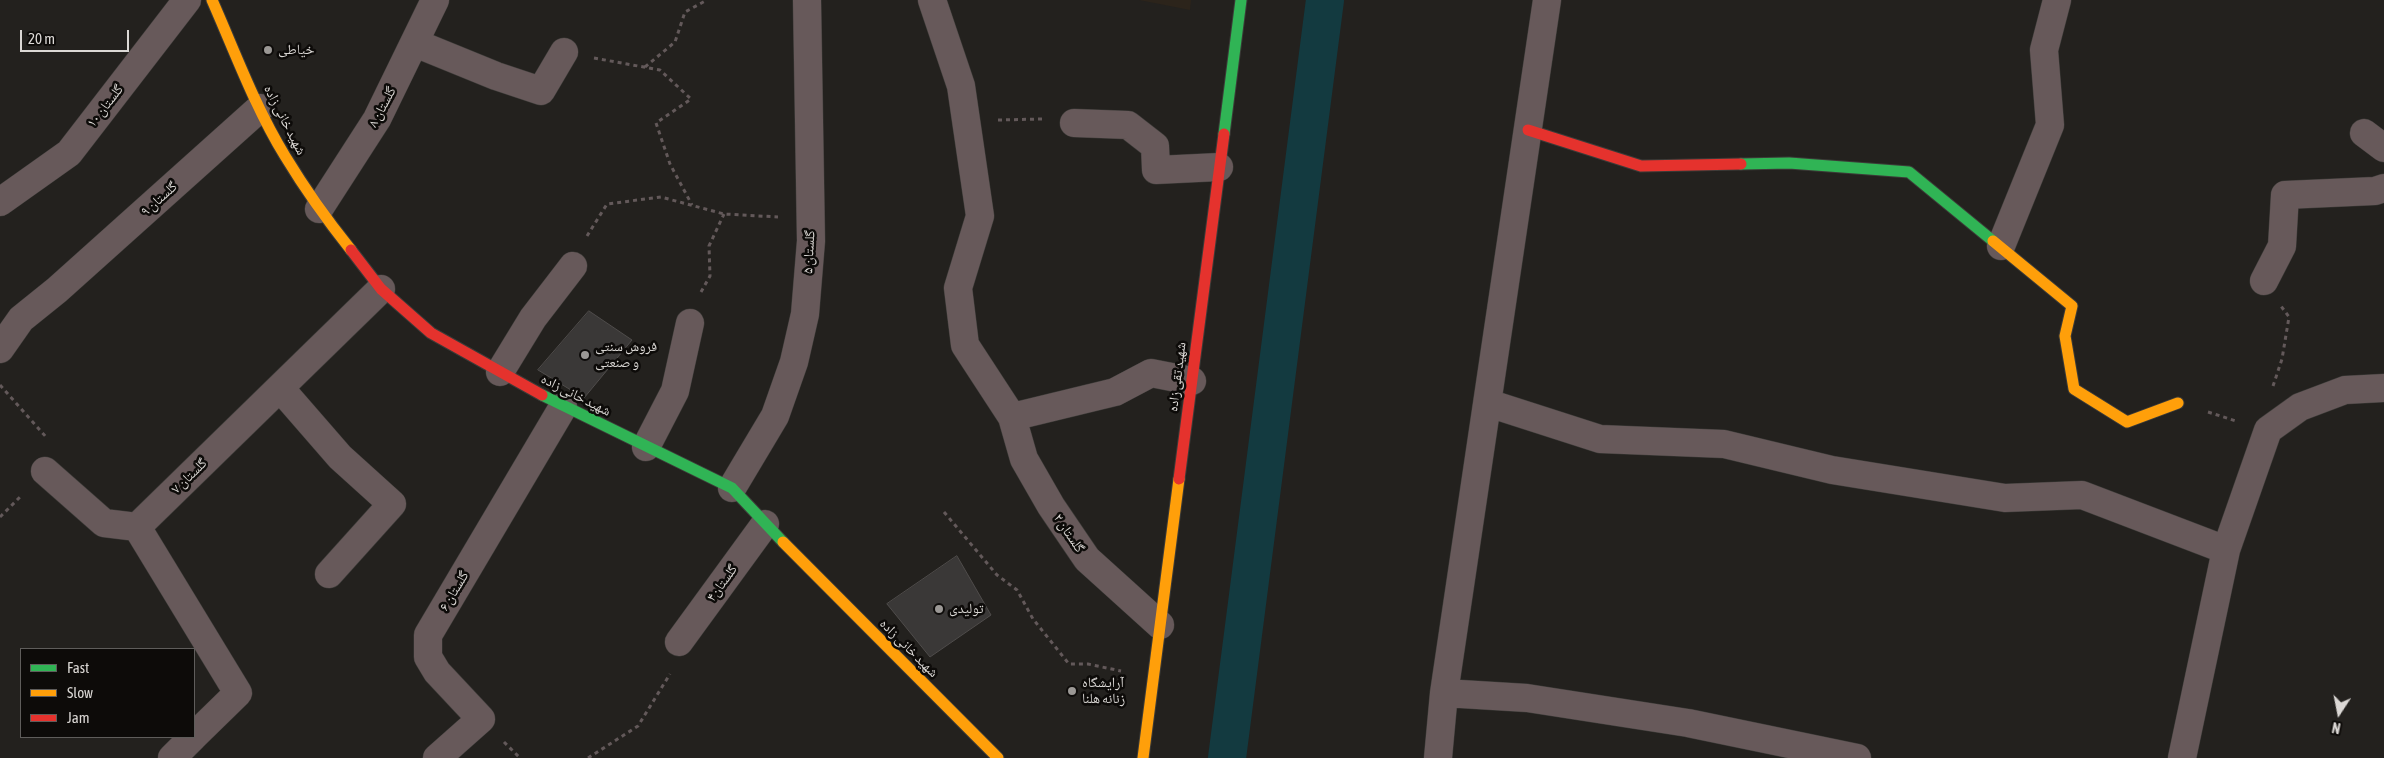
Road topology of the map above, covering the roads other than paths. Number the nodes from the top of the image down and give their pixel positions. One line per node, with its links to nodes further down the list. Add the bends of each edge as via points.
1 (187, 0): 16 (street, گلستان ۱۰, via 68,153)
2 (212, 0): 11 (street, شهید خانی زاده)
3 (435, 0): 9 (street, گلستان ۸)
4 (807, 0): 34 (street, گلستان ۵, via 811,241 805,314 794,362 775,416)
5 (932, 0): 31 (street, گلستان ۲, via 960,86 980,216 958,288 964,345)
6 (1241, 0): 14 (street, شهید تقی زاده)
7 (1547, 0): 13 (street)
8 (2057, 0): 18 (street, via 2044,50 2050,125)
9 (415, 43): 10 (street, via 541,91); 17 (street, گلستان ۸, via 377,119)
10 (564, 52)
11 (260, 108): 17 (street, شهید خانی زاده, via 284,155); 23 (street, گلستان ۹, via 58,290 21,319)
12 (1074, 123): 14 (street, via 1128,126 1155,146 1156,170)
13 (1528, 130): 18 (street, via 1641,166 1789,163 1908,172); 28 (street)
14 (1219, 167): 25 (street, شهید تقی زاده)
15 (2384, 188): 20 (street, via 2285,195 2282,246)
16 (4, 199)
17 (319, 209): 21 (street, شهید خانی زاده)
18 (2000, 246): 29 (street, via 2072,306 2065,336 2074,389 2126,422)
19 (573, 266): 24 (street, via 533,318)
20 (2264, 281)
21 (381, 289): 24 (street, شهید خانی زاده, via 431,334); 26 (street, گلستان ٧)
22 (690, 322): 32 (street, via 675,391)
23 (0, 349)
24 (500, 372): 30 (street, شهید خانی زاده)
25 (1192, 381): 31 (street, via 1151,374 1115,392); 39 (street, شهید تقی زاده)
26 (280, 388): 36 (street, گلستان ٧); 38 (street, via 340,458 392,504)
27 (2384, 388): 37 (street, via 2344,390 2300,407 2268,430)
28 (1488, 403): 37 (street, via 1600,439 1724,444 1832,470 2005,498 2082,495); 41 (street)
29 (2178, 403)
30 (562, 407): 32 (street, شهید خانی زاده); 45 (street, گلستان ۶, via 428,635 428,657 437,672 481,719)
31 (1012, 417): 39 (street, گلستان ۲, via 1024,459 1087,559)
32 (646, 447): 34 (street, شهید خانی زاده)
33 (45, 471): 36 (street, via 104,523)
34 (732, 488): 35 (street, شهید خانی زاده)
35 (765, 524): 40 (street, گلستان۴); 46 (street, شهید خانی زاده)
36 (137, 527): 42 (street, via 238,693)
37 (2226, 550): 50 (street)
38 (329, 574)
39 (1160, 625): 47 (street, شهید تقی زاده)
40 (679, 642)
41 (1444, 693): 48 (street); 49 (street, via 1527,698 1688,723)
42 (195, 736)
43 (193, 738): 44 (street)
44 (172, 758)
45 (436, 758)
46 (998, 758)
47 (1143, 758)
48 (1438, 758)
49 (1857, 758)
50 (2182, 758)

